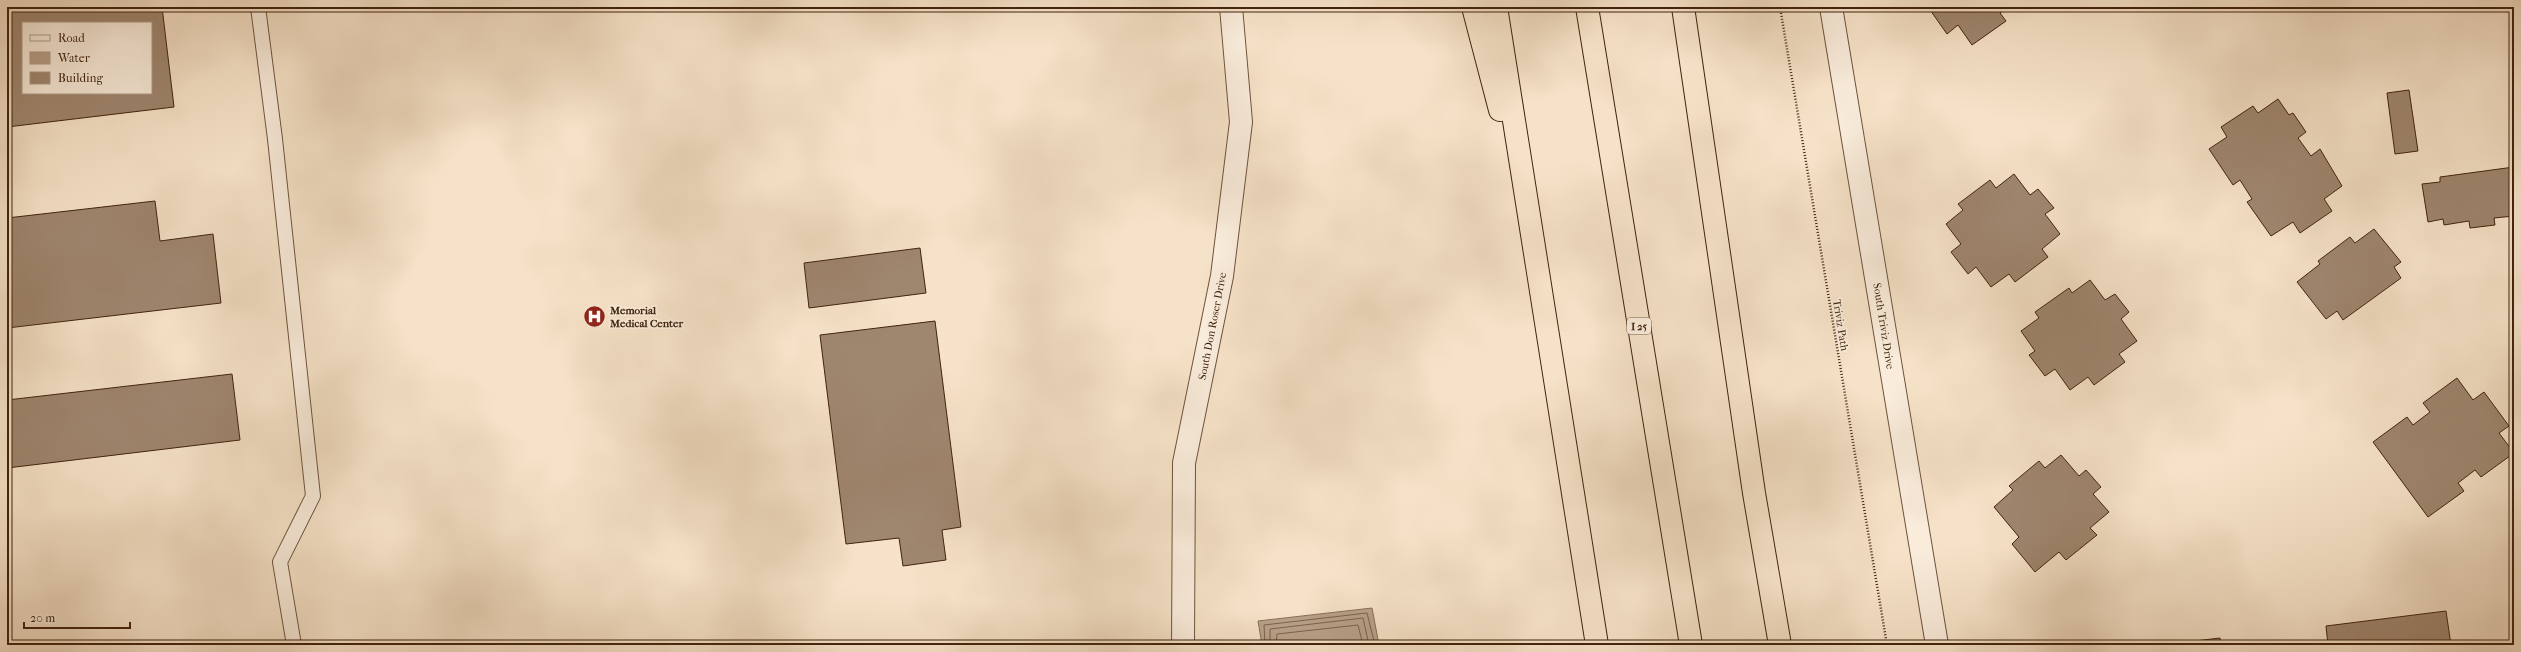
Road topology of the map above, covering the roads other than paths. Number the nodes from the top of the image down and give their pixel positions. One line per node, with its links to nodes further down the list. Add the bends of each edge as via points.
1 (258, 7): 9 (lane, via 314,496 280,562)
2 (1231, 7): 10 (street, South Don Roser Drive, via 1241,122 1222,276 1184,462)
3 (1473, 7): 8 (highway)
4 (1496, 7): 8 (highway)
5 (1587, 7): 12 (highway, I 25)
6 (1683, 7): 13 (highway, via 1753,485)
7 (1831, 7): 14 (street, South Triviz Drive)
8 (1533, 235): 11 (highway)
9 (294, 645)
10 (1183, 645)
11 (1597, 645)
12 (1691, 645)
13 (1780, 645)
14 (1937, 645)

